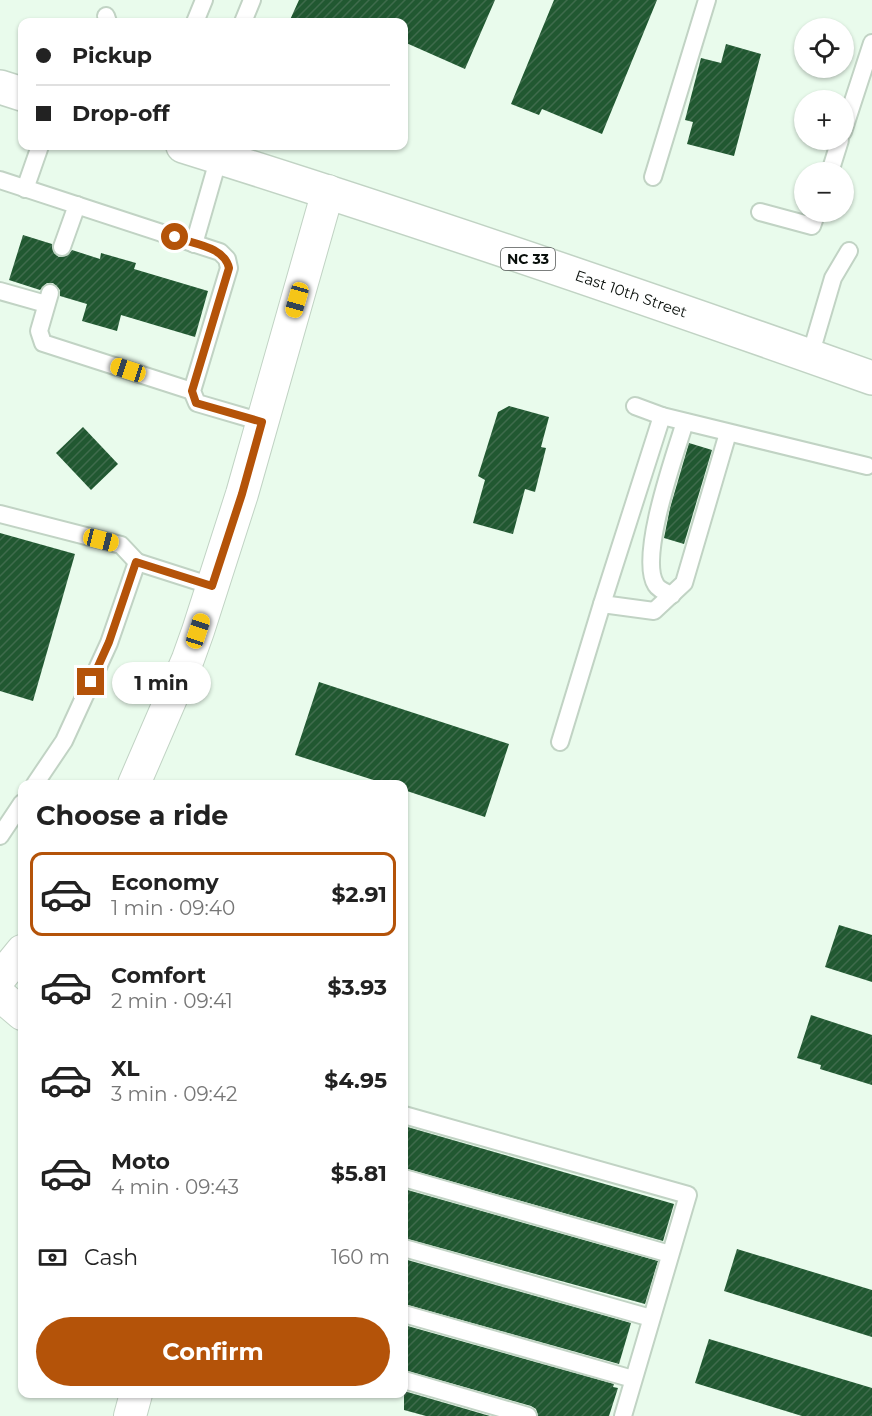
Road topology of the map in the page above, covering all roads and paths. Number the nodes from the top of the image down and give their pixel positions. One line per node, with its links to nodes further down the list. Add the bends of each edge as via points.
1 (204, 0): 4 (lane)
2 (252, 0): 5 (lane)
3 (707, 0): 12 (lane)
4 (197, 18)
5 (245, 18)
6 (872, 43): 9 (lane)
7 (0, 87): 8 (main road)
8 (18, 93)
9 (854, 98)
10 (39, 150): 14 (lane)
11 (200, 150): 15 (main road, East 10th Street / NC 33); 21 (lane)
12 (653, 177)
13 (0, 180): 14 (lane)
14 (26, 189): 16 (lane)
15 (328, 191): 25 (main road, East 10th Street / NC 33); 30 (street)
16 (76, 205): 21 (lane); 22 (lane)
17 (760, 212): 18 (lane)
18 (794, 221)
19 (797, 222): 20 (lane, via 812,226)
20 (813, 222)
21 (194, 244): 27 (lane, via 220,252 229,268)
22 (62, 247)
23 (849, 251): 25 (lane, via 833,278)
24 (0, 291): 27 (lane, via 48,298 39,331 43,343)
25 (810, 356): 26 (main road, East 10th Street / NC 33)
26 (872, 378)
27 (192, 391): 30 (lane, via 196,403)
28 (635, 406): 29 (lane)
29 (662, 416): 31 (lane); 38 (lane)
30 (262, 422): 36 (street)
31 (685, 422): 32 (lane); 37 (lane, via 659,509 653,547 651,574 657,587)
32 (728, 432): 33 (lane); 37 (lane, via 684,583)
33 (867, 466)
34 (0, 514): 35 (lane, via 121,545)
35 (136, 562): 36 (lane); 40 (lane, via 105,652 64,741)
36 (212, 586): 41 (street, via 188,659)
37 (672, 596): 38 (lane, via 654,611)
38 (602, 604): 39 (lane)
39 (561, 742)
40 (37, 780)
41 (136, 780)
42 (18, 808): 43 (lane)
43 (0, 836)
44 (18, 956): 45 (street)
45 (0, 978)
46 (0, 995): 47 (street)
47 (18, 1011)
48 (408, 1116): 51 (lane, via 688,1195)
49 (408, 1179): 51 (lane)
50 (408, 1249): 53 (lane)
51 (670, 1254): 53 (lane)
52 (408, 1315): 54 (lane)
53 (651, 1318): 54 (lane)
54 (633, 1379): 59 (lane)
55 (408, 1381): 58 (lane)
56 (135, 1398): 57 (street)
57 (130, 1416)
58 (528, 1416)
59 (623, 1416)

